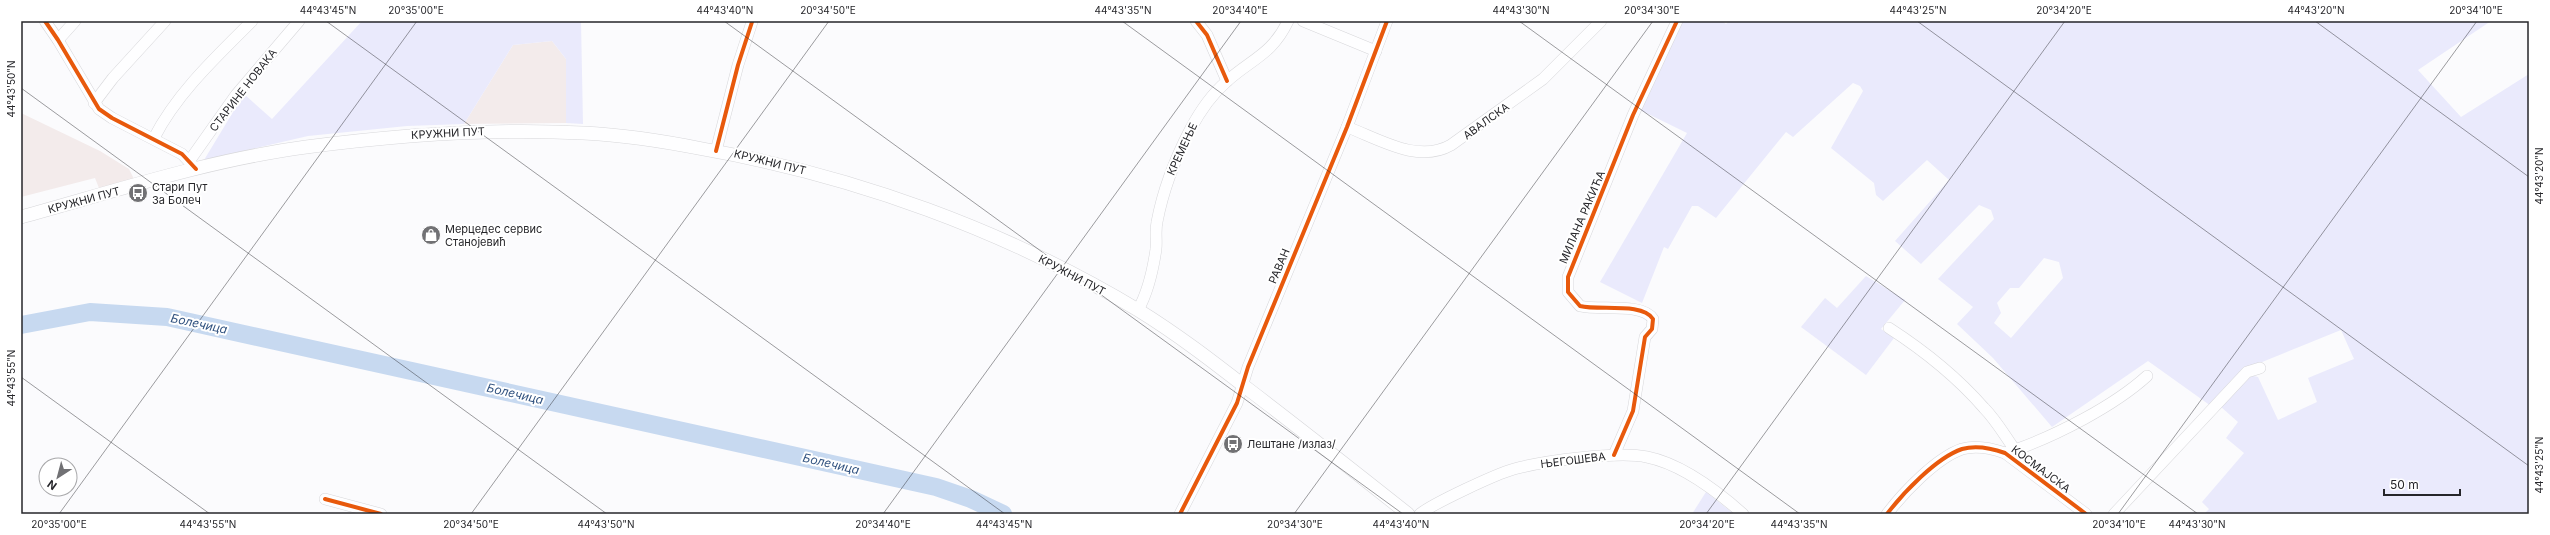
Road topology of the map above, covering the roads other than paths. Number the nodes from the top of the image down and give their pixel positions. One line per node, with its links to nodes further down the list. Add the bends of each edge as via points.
1 (44, 21): 13 (street)
2 (75, 21): 13 (street)
3 (165, 21): 16 (street, via 113,78)
4 (252, 21): 18 (street, via 201,74 172,109)
5 (299, 21): 20 (street, СТАРИНЕ НОВАКА, via 236,95)
6 (1196, 21): 15 (street, via 1207,35)
7 (1288, 21): 15 (street, КРЕМЕЊЕ, via 1282,34 1268,50)
8 (1303, 21): 14 (street)
9 (1387, 21): 14 (street, РАВАН)
10 (1602, 21): 17 (street, АВАЛСКА, via 1543,79 1439,152 1425,153 1402,148)
11 (1677, 21): 28 (street, МИЛАНА РАКИЋА, via 1633,115 1568,277 1568,292 1580,306 1641,310 1653,319 1652,329 1645,337 1633,411)
12 (752, 22): 19 (street)
13 (58, 40): 16 (street)
14 (1376, 51): 17 (street, РАВАН)
15 (1227, 81): 22 (street, КРЕМЕЊЕ, via 1200,113 1171,171 1156,223 1156,249 1150,278)
16 (94, 103): 18 (street, via 112,118)
17 (1347, 127): 26 (street, РАВАН, via 1248,367)
18 (154, 138): 20 (street)
19 (716, 151): 20 (main road, КРУЖНИ ПУТ, via 624,136 476,131 396,136); 22 (main road, КРУЖНИ ПУТ, via 811,172 920,206 1032,254)
20 (193, 165): 21 (main road, КРУЖНИ ПУТ)
21 (21, 217)
22 (1138, 310): 26 (main road, КРУЖНИ ПУТ, via 1201,352)
23 (1889, 328): 27 (street, via 1910,341 1951,374 1985,408)
24 (2260, 368): 37 (street, via 2247,372)
25 (2147, 376): 27 (street, via 2126,393 2080,419 2040,440)
26 (1243, 386): 31 (street, РАВАН); 32 (main road, КРУЖНИ ПУТ)
27 (2010, 451): 35 (street, КОСМАЈСКА, via 1973,447 1953,453 1926,472); 36 (street, КОСМАЈСКА)
28 (1614, 455): 33 (street, ЊЕГОШЕВА, via 1512,469); 34 (street, ЊЕГОШЕВА, via 1647,457 1675,468 1701,483)
29 (325, 499): 30 (street)
30 (381, 514)
31 (1180, 514)
32 (1408, 514)
33 (1420, 514)
34 (1743, 514)
35 (1887, 514)
36 (2086, 514)
37 (2114, 514)

